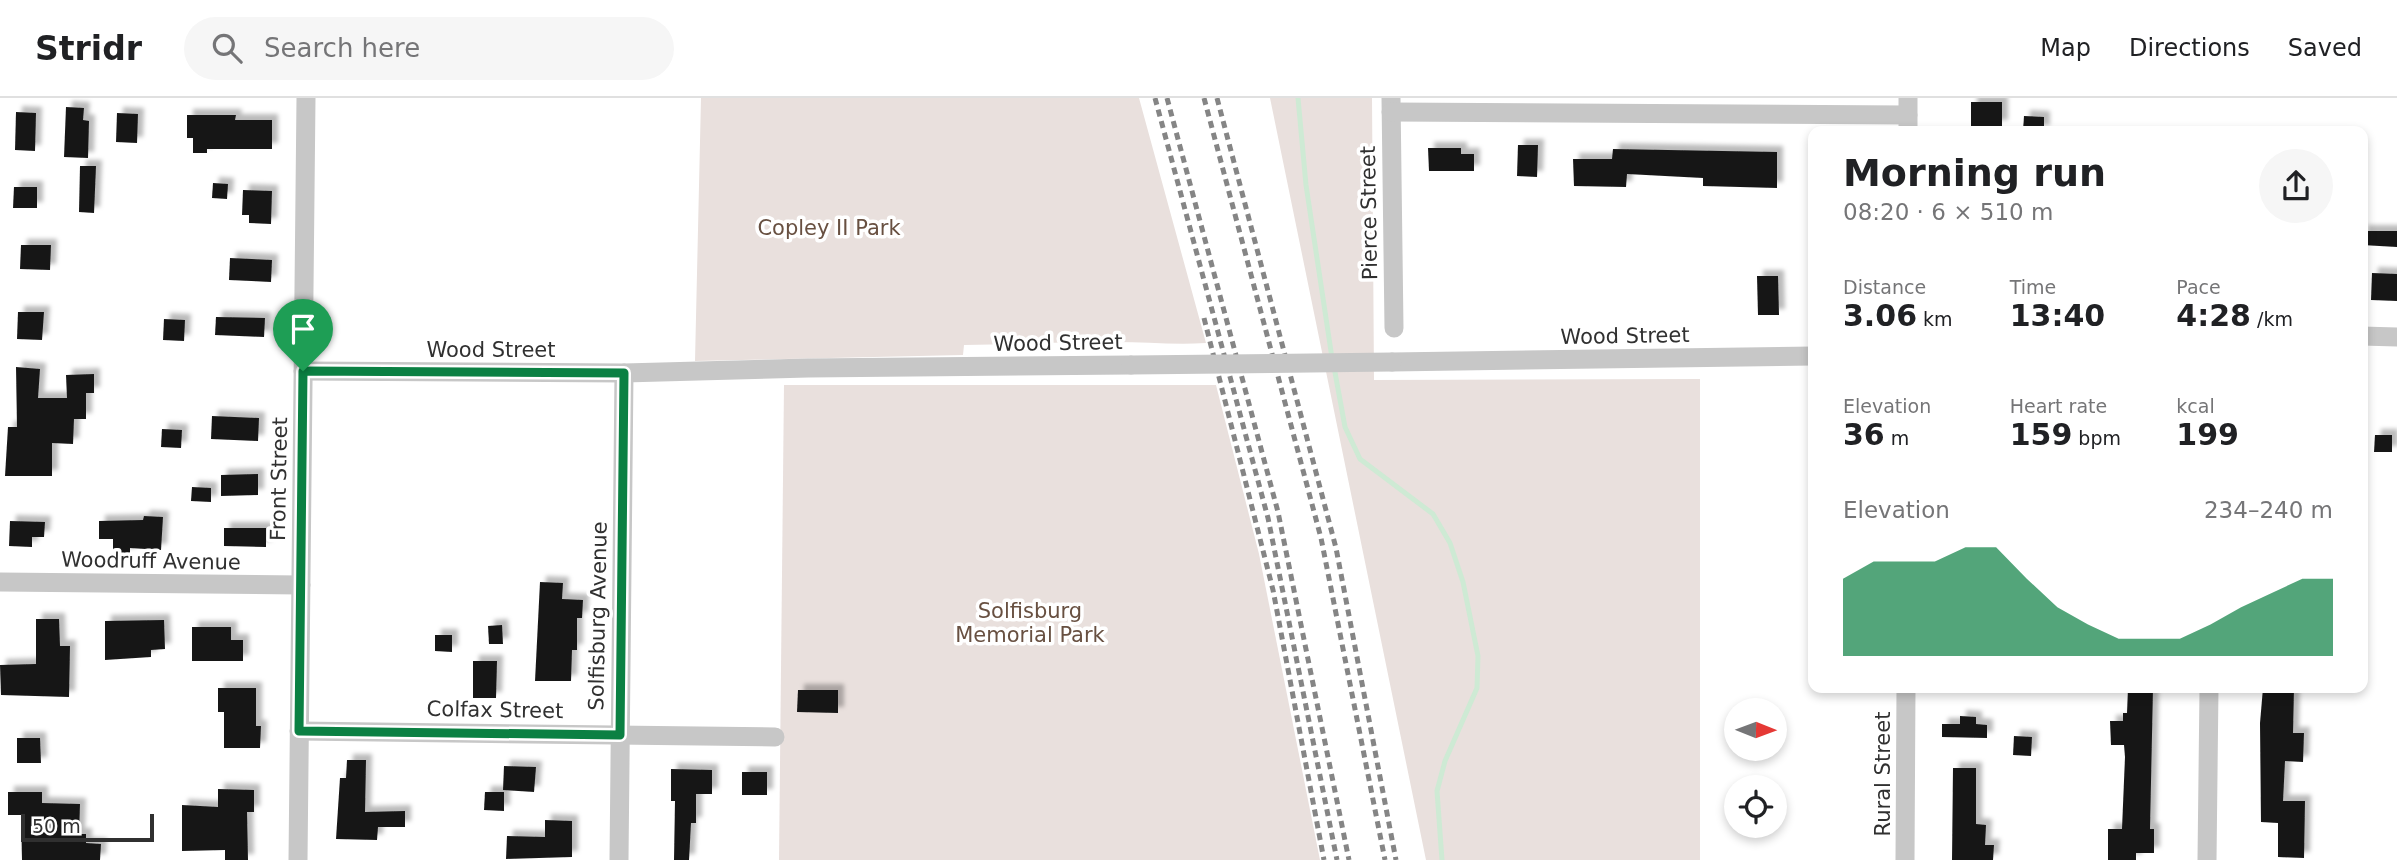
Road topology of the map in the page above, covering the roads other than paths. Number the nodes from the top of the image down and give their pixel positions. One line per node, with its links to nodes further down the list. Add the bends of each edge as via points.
1 (306, 98): 8 (street, Front Street)
2 (1391, 105): 3 (street); 4 (street, Pierce Street)
3 (1908, 115)
4 (1394, 328)
5 (2368, 336): 6 (street)
6 (2397, 337)
7 (1808, 356): 9 (street, Wood Street, bridge)
8 (303, 371): 9 (street, Wood Street); 11 (street, Front Street)
9 (624, 373): 15 (street, Solfisburg Avenue)
10 (0, 582): 11 (street, Woodruff Avenue)
11 (301, 585): 14 (street, Front Street)
12 (1906, 693): 19 (street, Rural Street)
13 (2209, 693): 20 (street)
14 (299, 731): 15 (street, Colfax Street); 17 (street, Front Street)
15 (620, 735): 16 (street, Colfax Street); 18 (street, Solfisburg Avenue)
16 (775, 737)
17 (298, 860)
18 (619, 860)
19 (1905, 860)
20 (2207, 860)

